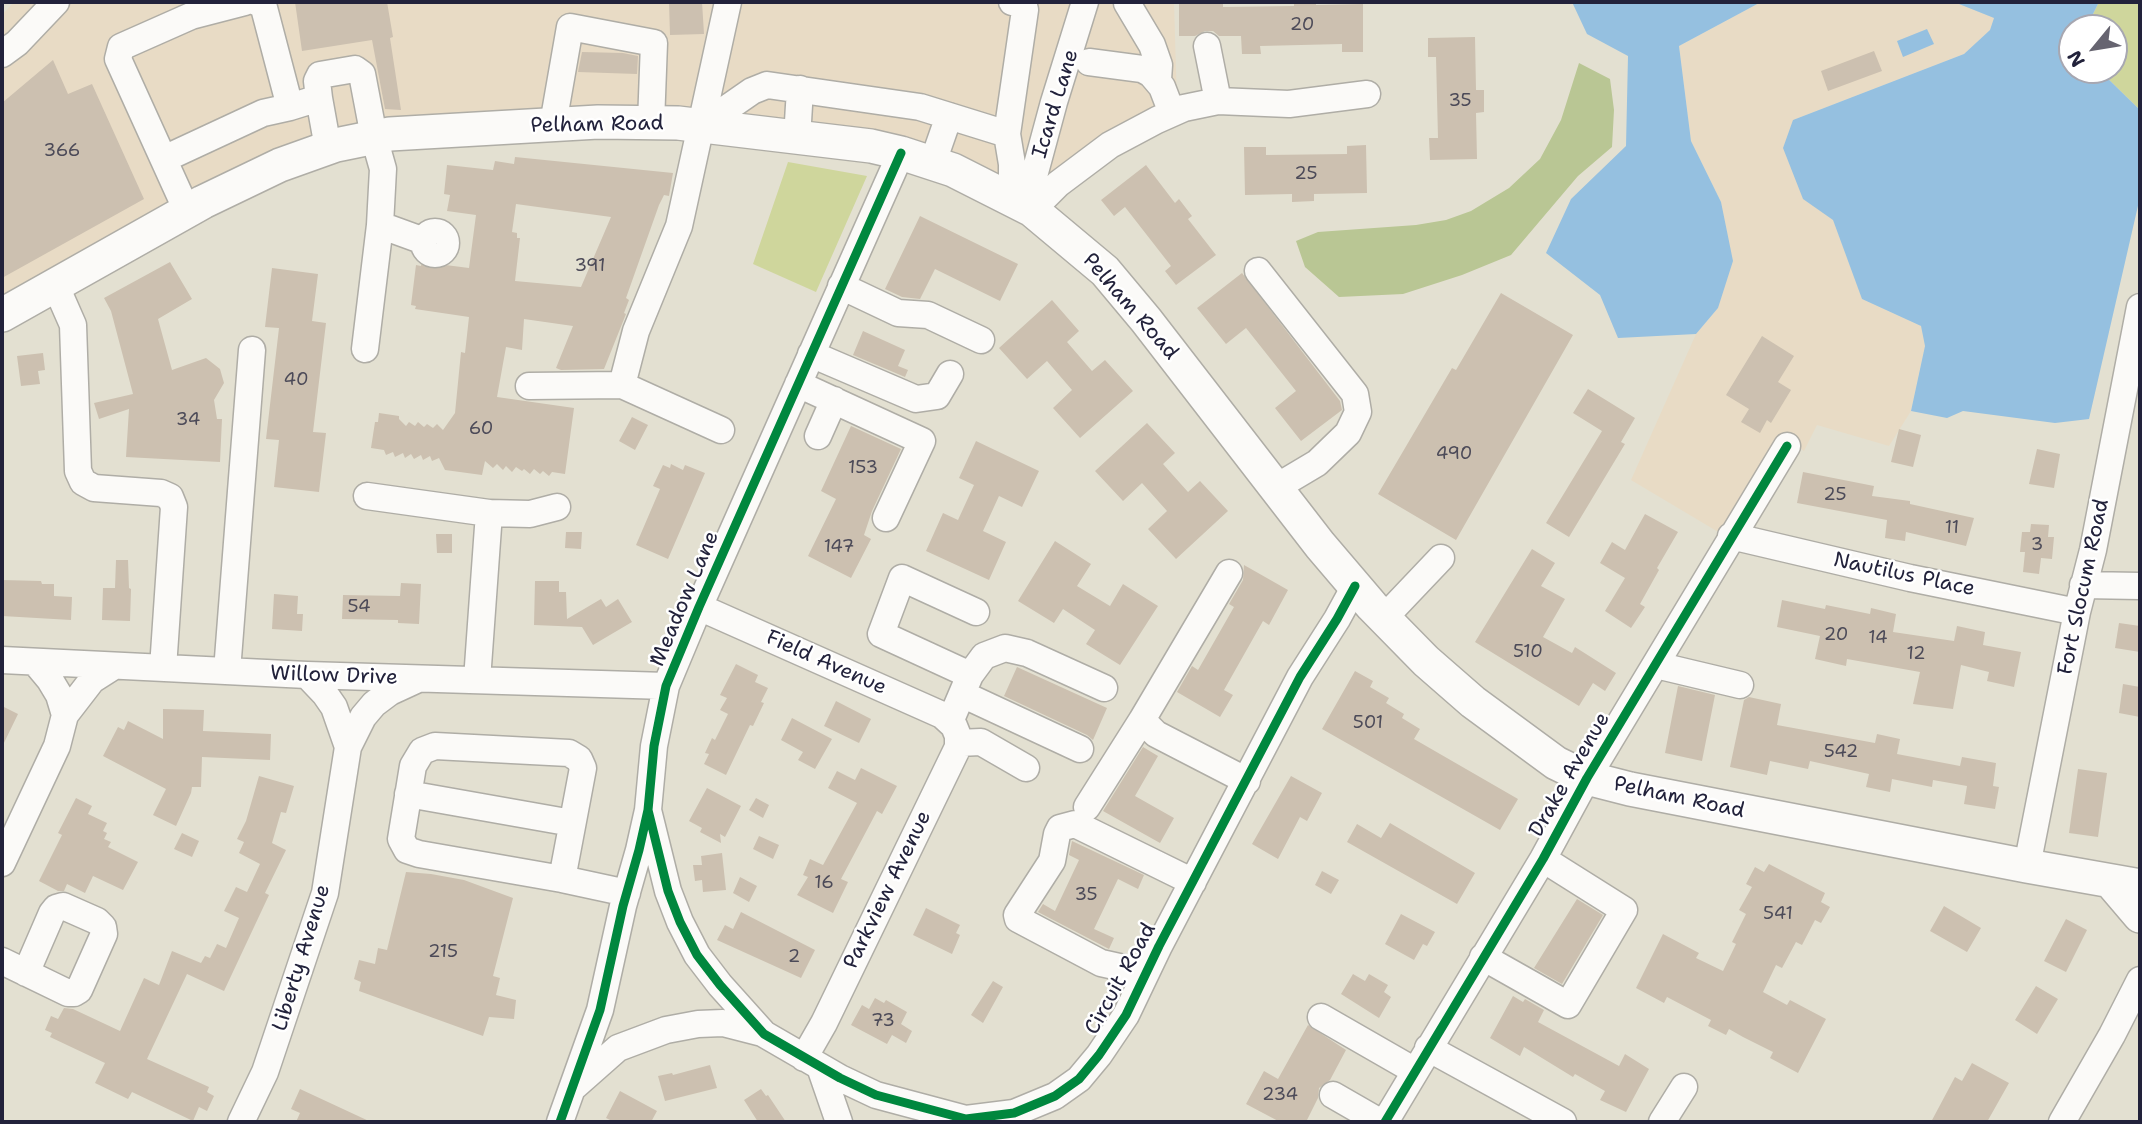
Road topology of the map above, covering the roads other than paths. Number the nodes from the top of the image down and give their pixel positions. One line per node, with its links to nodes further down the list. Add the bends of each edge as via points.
1 (56, 2): 9 (street)
2 (245, 2): 27 (street, via 191,16 121,47 118,59)
3 (256, 2): 16 (street, via 263,4)
4 (728, 2): 21 (street)
5 (1012, 2): 22 (street, via 1021,3 1025,10)
6 (1086, 2): 29 (street, Icard Lane)
7 (1127, 3): 11 (street, via 1152,45 1159,65)
8 (1207, 47): 15 (street)
9 (2, 54)
10 (1089, 62): 11 (street, via 1142,69)
11 (1158, 80): 17 (street)
12 (800, 89): 18 (street, via 920,107); 21 (street, via 766,85); 24 (street)
13 (1367, 94): 15 (street, via 1289,104)
14 (318, 98): 16 (street); 23 (street, via 320,75 355,69 362,74); 25 (street)
15 (1218, 101): 17 (street)
16 (290, 107): 27 (street, via 263,113)
17 (1172, 113): 29 (street, via 1110,145)
18 (949, 116): 22 (street); 28 (street)
19 (651, 123): 20 (main road, Pelham Road); 20 (street, via 654,43 570,27); 21 (main road, Pelham Road)
20 (553, 124): 23 (main road, Pelham Road)
21 (703, 125): 24 (main road, Pelham Road); 44 (street, via 680,226 636,331)
22 (1007, 134): 29 (street)
23 (374, 137): 25 (main road, Pelham Road); 31 (street, via 383,169)
24 (797, 138): 26 (main road, Pelham Road)
25 (328, 148): 30 (main road, Pelham Road, via 280,165)
26 (901, 153): 28 (main road, Pelham Road); 35 (street, Meadow Lane)
27 (164, 159): 30 (street)
28 (933, 162): 29 (main road, Pelham Road)
29 (1022, 205): 51 (main road, Pelham Road, via 1105,271)
30 (187, 211): 34 (main road, Pelham Road)
31 (380, 226): 32 (street); 39 (street)
32 (424, 241)
33 (1258, 271): 51 (street, via 1355,394 1358,412 1348,433 1317,463)
34 (55, 284): 37 (main road, Pelham Road); 70 (street, via 73,325 78,471 83,482 94,488 161,493 170,497 174,507)
35 (841, 286): 38 (street, via 898,313 928,315); 41 (street, Meadow Lane)
36 (2140, 307): 47 (street, Fort Slocum Road)
37 (3, 312)
38 (981, 340)
39 (365, 349)
40 (252, 350): 71 (street)
41 (811, 354): 42 (street, via 916,399 937,396); 43 (street, Meadow Lane)
42 (950, 374)
43 (798, 384): 46 (street); 62 (street, Meadow Lane)
44 (622, 385): 45 (street); 48 (street)
45 (528, 386)
46 (834, 400): 49 (street); 55 (street, via 922,441)
47 (2131, 413): 59 (street, Fort Slocum Road)
48 (722, 430)
49 (818, 436)
50 (1787, 446): 56 (street, Drake Avenue)
51 (1275, 488): 60 (main road, Pelham Road)
52 (367, 496): 54 (street)
53 (557, 507): 54 (street, via 530,514)
54 (489, 513): 74 (street)
55 (886, 518)
56 (1731, 536): 64 (street, Nautilus Place); 68 (street, Drake Avenue)
57 (1441, 558): 65 (street)
58 (1229, 573): 80 (street)
59 (2083, 585): 61 (street); 64 (street, Fort Slocum Road)
60 (1355, 586): 65 (main road, Pelham Road); 86 (street, Circuit Road, via 1300,677)
61 (2140, 586)
62 (699, 607): 77 (street, Meadow Lane); 81 (street, Field Avenue, via 942,715)
63 (976, 612): 75 (street, via 902,578 881,634)
64 (2077, 612): 93 (street, Fort Slocum Road)
65 (1384, 618): 85 (main road, Pelham Road, via 1473,702 1556,763)
66 (2, 660): 67 (street, Willow Drive)
67 (35, 662): 69 (street, Willow Drive); 79 (street, via 59,695)
68 (1656, 665): 76 (street); 85 (street, Drake Avenue)
69 (114, 666): 70 (street, Willow Drive); 79 (street, via 92,680)
70 (163, 668): 71 (street, Willow Drive)
71 (227, 671): 72 (street, Willow Drive)
72 (307, 675): 73 (street, Willow Drive); 82 (street, Liberty Avenue, via 334,707)
73 (419, 678): 74 (street, Willow Drive); 82 (street, Liberty Avenue, via 374,705)
74 (477, 680): 77 (street, Willow Drive)
75 (967, 684): 78 (street, via 984,656 1005,648 1027,653); 81 (street, Parkview Avenue); 83 (street)
76 (1740, 685)
77 (666, 686): 89 (street, Meadow Lane)
78 (1104, 688)
79 (65, 715): 92 (street, via 57,746)
80 (1142, 720): 86 (street, via 1156,734); 88 (street)
81 (954, 733): 84 (street, via 981,742); 107 (street, Parkview Avenue, via 824,1023)
82 (348, 747): 113 (street, Liberty Avenue, via 325,893 265,1072)
83 (1080, 750)
84 (1026, 768)
85 (1587, 778): 91 (street, Drake Avenue); 93 (main road, Pelham Road)
86 (1247, 781): 95 (street, Circuit Road)
87 (408, 794): 90 (street); 90 (street, via 413,766 422,751 435,746 569,753 583,768); 94 (street, via 401,839 407,850)
88 (1087, 807)
89 (648, 810): 97 (street, Meadow Lane); 105 (street, Circuit Road, via 668,891 697,955)
90 (572, 823): 94 (street)
91 (1543, 859): 99 (street, Drake Avenue); 99 (street, via 1624,910 1568,1005)
92 (2, 863)
93 (2027, 866): 96 (main road, Pelham Road)
94 (562, 879): 97 (street)
95 (1193, 882): 102 (street, Circuit Road); 102 (street, via 1075,824 1060,828 1052,861 1018,919 1101,963)
96 (2126, 884): 98 (main road)
97 (627, 893): 109 (street, Meadow Lane, via 600,1010)
98 (2140, 916)
99 (1483, 957): 106 (street, Drake Avenue)
100 (2, 961): 101 (street)
101 (26, 973)
102 (1146, 973): 112 (street, Circuit Road, via 1126,1015 1079,1079 1055,1096 1014,1113)
103 (2139, 985): 119 (street)
104 (1321, 1017): 108 (street)
105 (764, 1034): 107 (street, Circuit Road); 109 (street, Circuit Road, via 723,1023 666,1030 618,1048)
106 (1428, 1048): 108 (street, Drake Avenue); 117 (street)
107 (812, 1062): 112 (street, Circuit Road, via 876,1095); 115 (street)
108 (1415, 1071): 116 (street, Drake Avenue)
109 (574, 1087): 114 (street, Meadow Lane)
110 (1684, 1087): 118 (street)
111 (1333, 1096): 116 (street)
112 (959, 1121)
113 (241, 1122)
114 (559, 1122)
115 (839, 1122)
116 (1382, 1122)
117 (1563, 1122)
118 (1662, 1122)
119 (2062, 1122)

